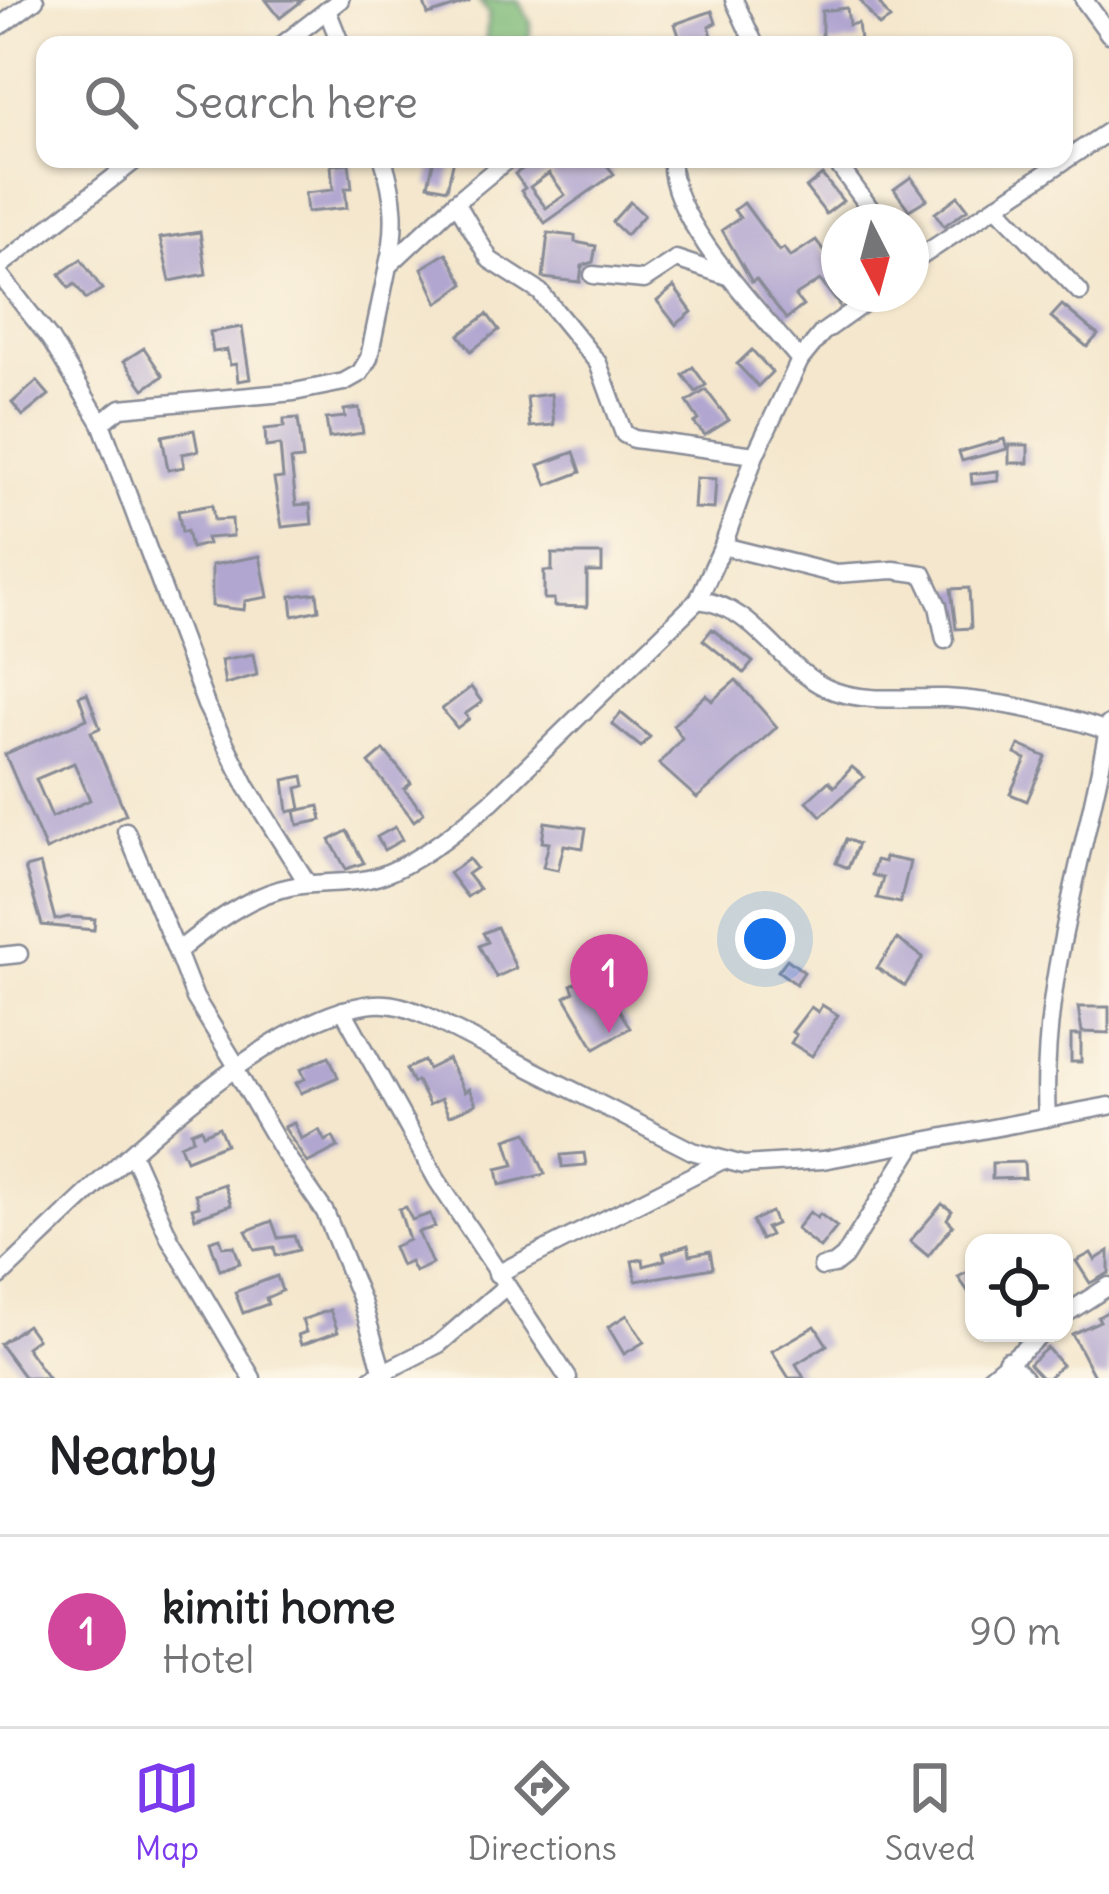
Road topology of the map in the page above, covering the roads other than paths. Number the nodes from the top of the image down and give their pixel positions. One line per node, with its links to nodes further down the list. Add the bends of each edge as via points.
1 (35, 0): 5 (street)
2 (734, 0): 9 (street)
3 (1084, 0): 6 (street)
4 (333, 5): 7 (street); 8 (street)
5 (0, 26)
6 (1109, 34)
7 (293, 36)
8 (338, 36)
9 (751, 36)
10 (1109, 131): 11 (street)
11 (1073, 156)
12 (125, 168): 22 (street)
13 (386, 168): 23 (street, via 395,236)
14 (497, 168): 18 (street)
15 (673, 168): 26 (street, via 674,192)
16 (841, 168): 19 (street)
17 (1056, 168): 20 (street)
18 (456, 202): 23 (street); 31 (street, via 490,260 540,292 598,363 625,434)
19 (867, 204)
20 (998, 208): 21 (street); 27 (street)
21 (929, 252)
22 (0, 266)
23 (388, 266): 30 (street, via 369,358 344,382 121,408)
24 (593, 274): 26 (street, via 644,280 676,259)
25 (0, 275): 30 (street)
26 (730, 278): 29 (street)
27 (1080, 292)
28 (852, 312): 29 (street)
29 (800, 360): 31 (street)
30 (101, 423): 37 (street, via 206,705)
31 (755, 455): 32 (street)
32 (723, 546): 33 (street); 34 (street, via 836,574 923,574)
33 (698, 600): 35 (street, via 726,606 829,690 1007,705); 37 (street, via 458,829 391,872 337,886)
34 (945, 640)
35 (1108, 728): 42 (street, via 1052,999)
36 (127, 830): 38 (street)
37 (308, 884): 38 (street, via 247,904)
38 (177, 952): 40 (street)
39 (344, 1010): 40 (street); 45 (street, via 381,1003 415,1011); 48 (street)
40 (236, 1069): 44 (street); 53 (street, via 325,1212 362,1302)
41 (1109, 1106): 42 (street)
42 (1047, 1118): 43 (street)
43 (915, 1143): 45 (street, via 824,1160); 46 (street, via 844,1257)
44 (131, 1154): 47 (street); 54 (street, via 170,1239)
45 (723, 1160): 48 (street)
46 (822, 1267)
47 (0, 1276)
48 (501, 1281): 53 (street, via 439,1344); 55 (street)
49 (1109, 1286): 50 (street)
50 (1073, 1309)
51 (1030, 1342): 52 (street)
52 (1007, 1360): 56 (street); 57 (street)
53 (378, 1376)
54 (252, 1378)
55 (568, 1378)
56 (989, 1378)
57 (1024, 1378)

